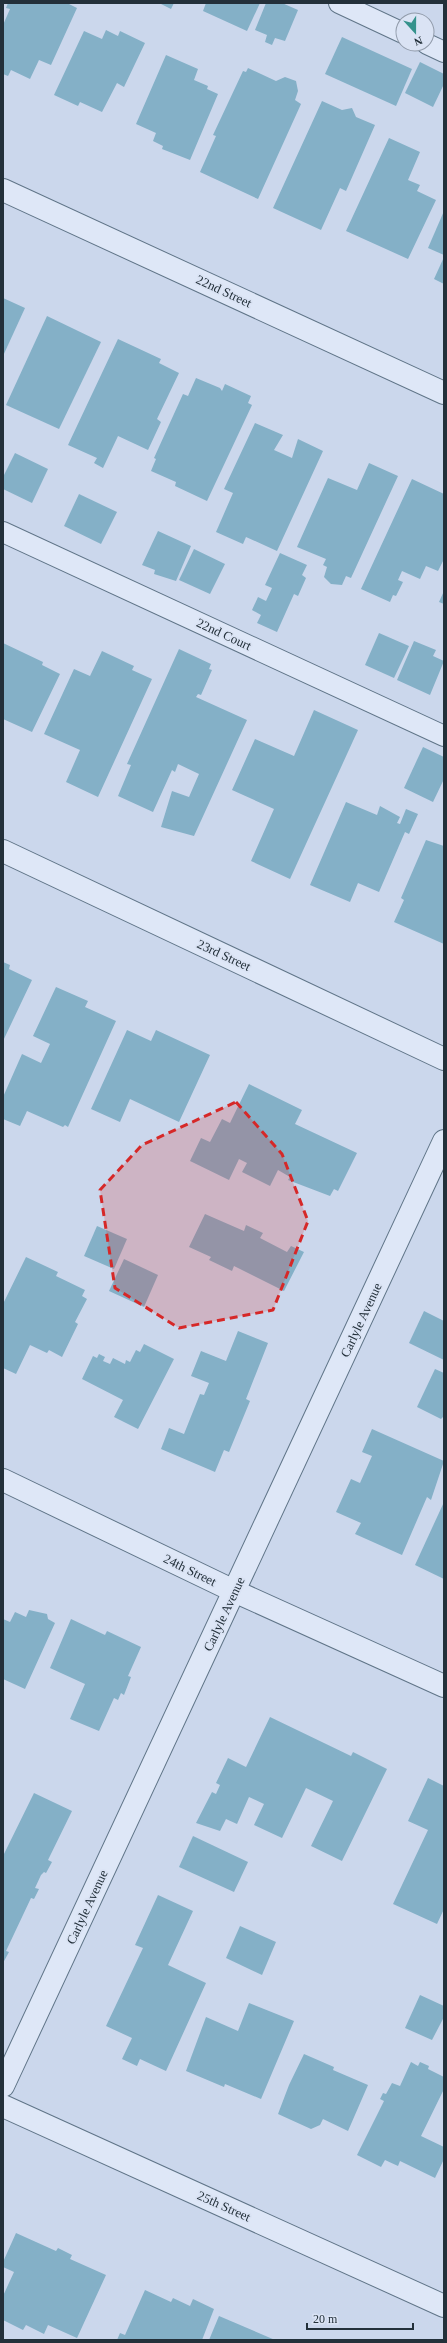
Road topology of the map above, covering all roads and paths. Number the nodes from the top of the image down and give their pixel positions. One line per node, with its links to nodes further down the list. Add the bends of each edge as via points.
1 (339, 3): 2 (lane)
2 (395, 29)
3 (3, 190): 4 (street, 22nd Street)
4 (444, 393)
5 (3, 532): 6 (lane, 22nd Court)
6 (444, 736)
7 (3, 852): 8 (street, 23rd Street)
8 (444, 1059)
9 (444, 1141): 11 (street, Carlyle Avenue)
10 (3, 1480): 11 (street, 24th Street)
11 (234, 1591): 12 (street, 24th Street); 13 (street, Carlyle Avenue)
12 (444, 1686)
13 (3, 2086)
14 (3, 2106): 15 (street, 25th Street)
15 (444, 2306)

